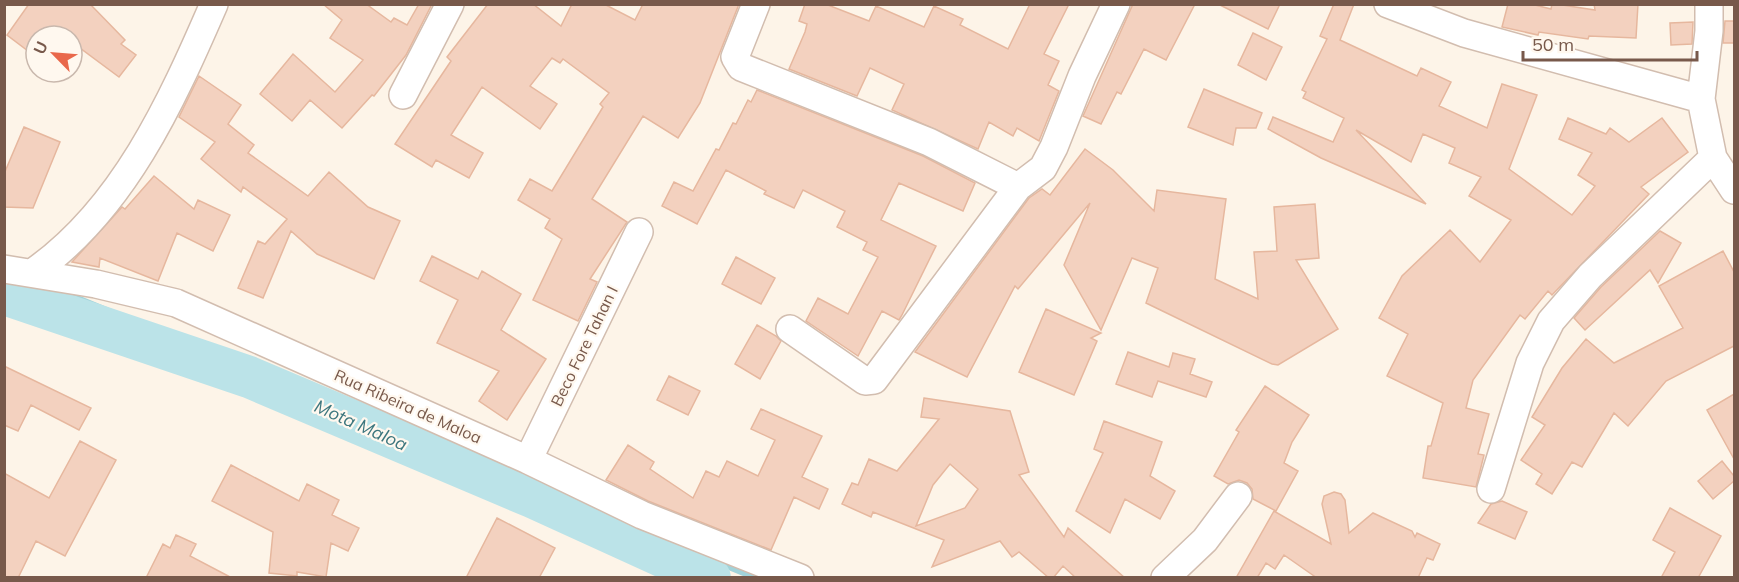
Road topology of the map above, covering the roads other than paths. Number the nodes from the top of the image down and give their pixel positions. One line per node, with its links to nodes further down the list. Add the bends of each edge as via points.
1 (214, 4): 14 (street, via 174,95 138,158 85,226 54,258)
2 (450, 4): 7 (street)
3 (756, 4): 10 (street, via 735,57 741,67 929,142)
4 (1116, 4): 10 (street, via 1043,168)
5 (1388, 4): 8 (street, via 1464,33)
6 (1709, 4): 8 (street)
7 (403, 95)
8 (1701, 99): 9 (street)
9 (1713, 158): 11 (street); 17 (street, via 1590,276 1551,321 1530,363)
10 (1018, 188): 15 (street, via 873,380 865,381)
11 (1734, 190)
12 (639, 232): 16 (street, Beco Fore Tahan I)
13 (4, 268): 14 (street, Rua Ribeira de Maloa)
14 (32, 273): 16 (street, Rua Ribeira de Maloa, via 176,303)
15 (790, 329)
16 (528, 460): 19 (street, Rua Ribeira de Maloa, via 642,515)
17 (1491, 489)
18 (1238, 496): 20 (street, via 1205,540)
19 (800, 578)
20 (1165, 578)

